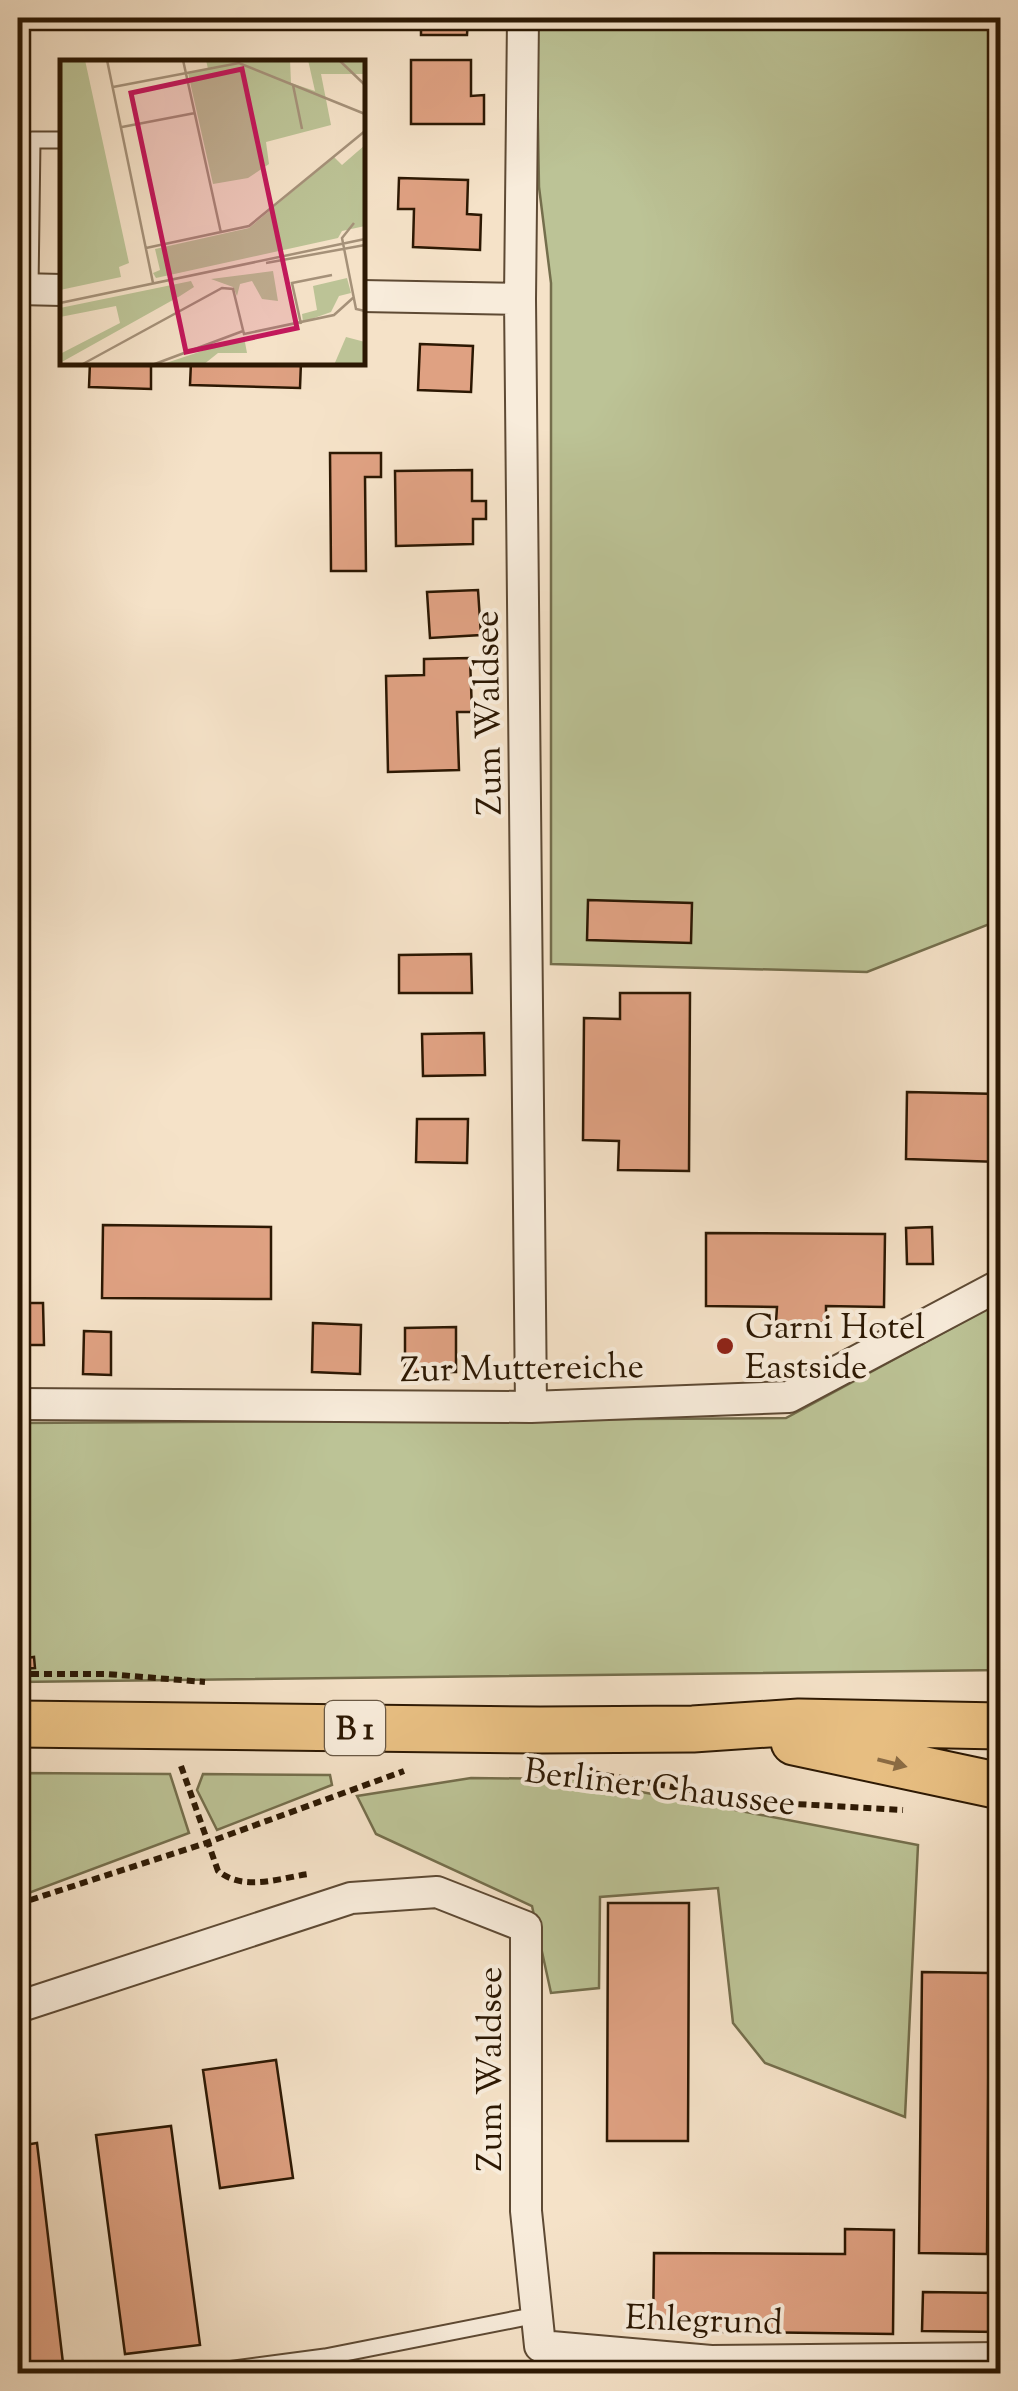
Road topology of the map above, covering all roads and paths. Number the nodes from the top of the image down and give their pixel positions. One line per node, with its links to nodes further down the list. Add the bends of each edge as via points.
1 (522, 18): 6 (street, Zum Waldsee)
2 (60, 140): 3 (lane, via 32,140)
3 (24, 289): 4 (street)
4 (60, 290)
5 (365, 296): 6 (street)
6 (520, 300): 9 (street, Zum Waldsee)
7 (1000, 1286): 9 (street, Zur Muttereiche, via 789,1398)
8 (18, 1404): 9 (street, Zur Muttereiche)
9 (531, 1407)
10 (18, 1724): 12 (main road, Berliner Chaussee / B 1)
11 (1000, 1726): 12 (main road, Berliner Chaussee / B 1, via 799,1722)
12 (692, 1730): 18 (main road, Berliner Chaussee / B 1, one-way to 18, via 816,1746)
13 (162, 1766): 14 (path)
14 (180, 1766): 15 (path); 20 (path)
15 (200, 1766)
16 (372, 1768): 20 (path, via 410,1769)
17 (575, 1769): 19 (path, Berliner Chaussee, via 760,1802)
18 (1000, 1786)
19 (908, 1811)
20 (206, 1843): 21 (path)
21 (18, 1904)
22 (18, 2007): 23 (street, Zum Waldsee, via 351,1898 437,1892 526,1927)
23 (526, 2211): 24 (street, Ehlegrund)
24 (537, 2315): 25 (street, Ehlegrund, via 540,2346 710,2361); 26 (lane, via 326,2357)
25 (1000, 2358)
26 (197, 2374)

